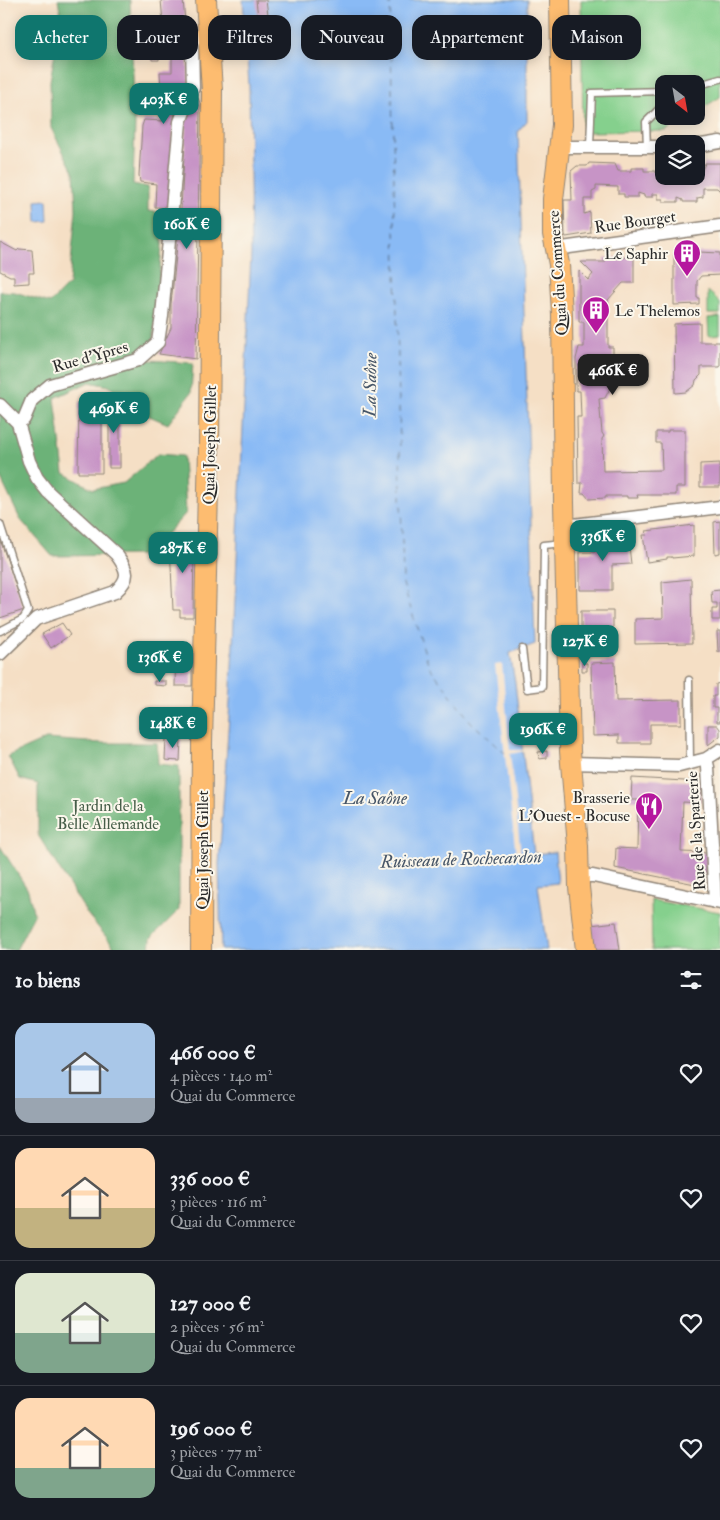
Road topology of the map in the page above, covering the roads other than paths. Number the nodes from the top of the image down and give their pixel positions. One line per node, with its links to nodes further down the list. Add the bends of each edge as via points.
1 (206, 0): 4 (main road, Quai Joseph Gillet)
2 (560, 0): 12 (main road, Quai du Commerce, via 562,126)
3 (198, 37): 4 (street)
4 (201, 37): 18 (street, Rue d'Ypres, via 192,44 193,88 180,122 158,342 138,360 50,385 32,400 24,419); 32 (main road, Quai Joseph Gillet, via 212,100)
5 (720, 79): 6 (lane)
6 (705, 83)
7 (655, 91): 11 (lane, via 592,93)
8 (655, 113): 13 (lane, via 646,122)
9 (720, 142): 10 (street)
10 (705, 144)
11 (590, 146): 12 (street); 13 (street)
12 (559, 147): 16 (main road, Quai du Commerce, via 553,198)
13 (647, 147): 14 (street)
14 (655, 147)
15 (720, 226): 16 (street, Rue Bourget)
16 (555, 249): 21 (main road, Quai du Commerce, via 562,314)
17 (0, 404): 18 (street)
18 (18, 423): 24 (street, via 37,478 116,554 124,564 127,576 115,592 36,618)
19 (720, 508): 21 (street)
20 (0, 524): 22 (lane, via 28,611 24,619)
21 (565, 535): 23 (lane, via 544,545 542,686 527,689); 28 (main road, Quai du Commerce)
22 (0, 631)
23 (522, 648)
24 (0, 654)
25 (689, 680): 29 (lane)
26 (720, 750): 27 (street)
27 (706, 759): 29 (street); 31 (street, Rue de la Sparterie)
28 (571, 763): 29 (street, via 679,766); 30 (main road, Quai du Commerce)
29 (690, 763)
30 (578, 876): 31 (street, via 593,876); 33 (main road, Quai du Commerce)
31 (718, 902)
32 (202, 950)
33 (586, 950)

